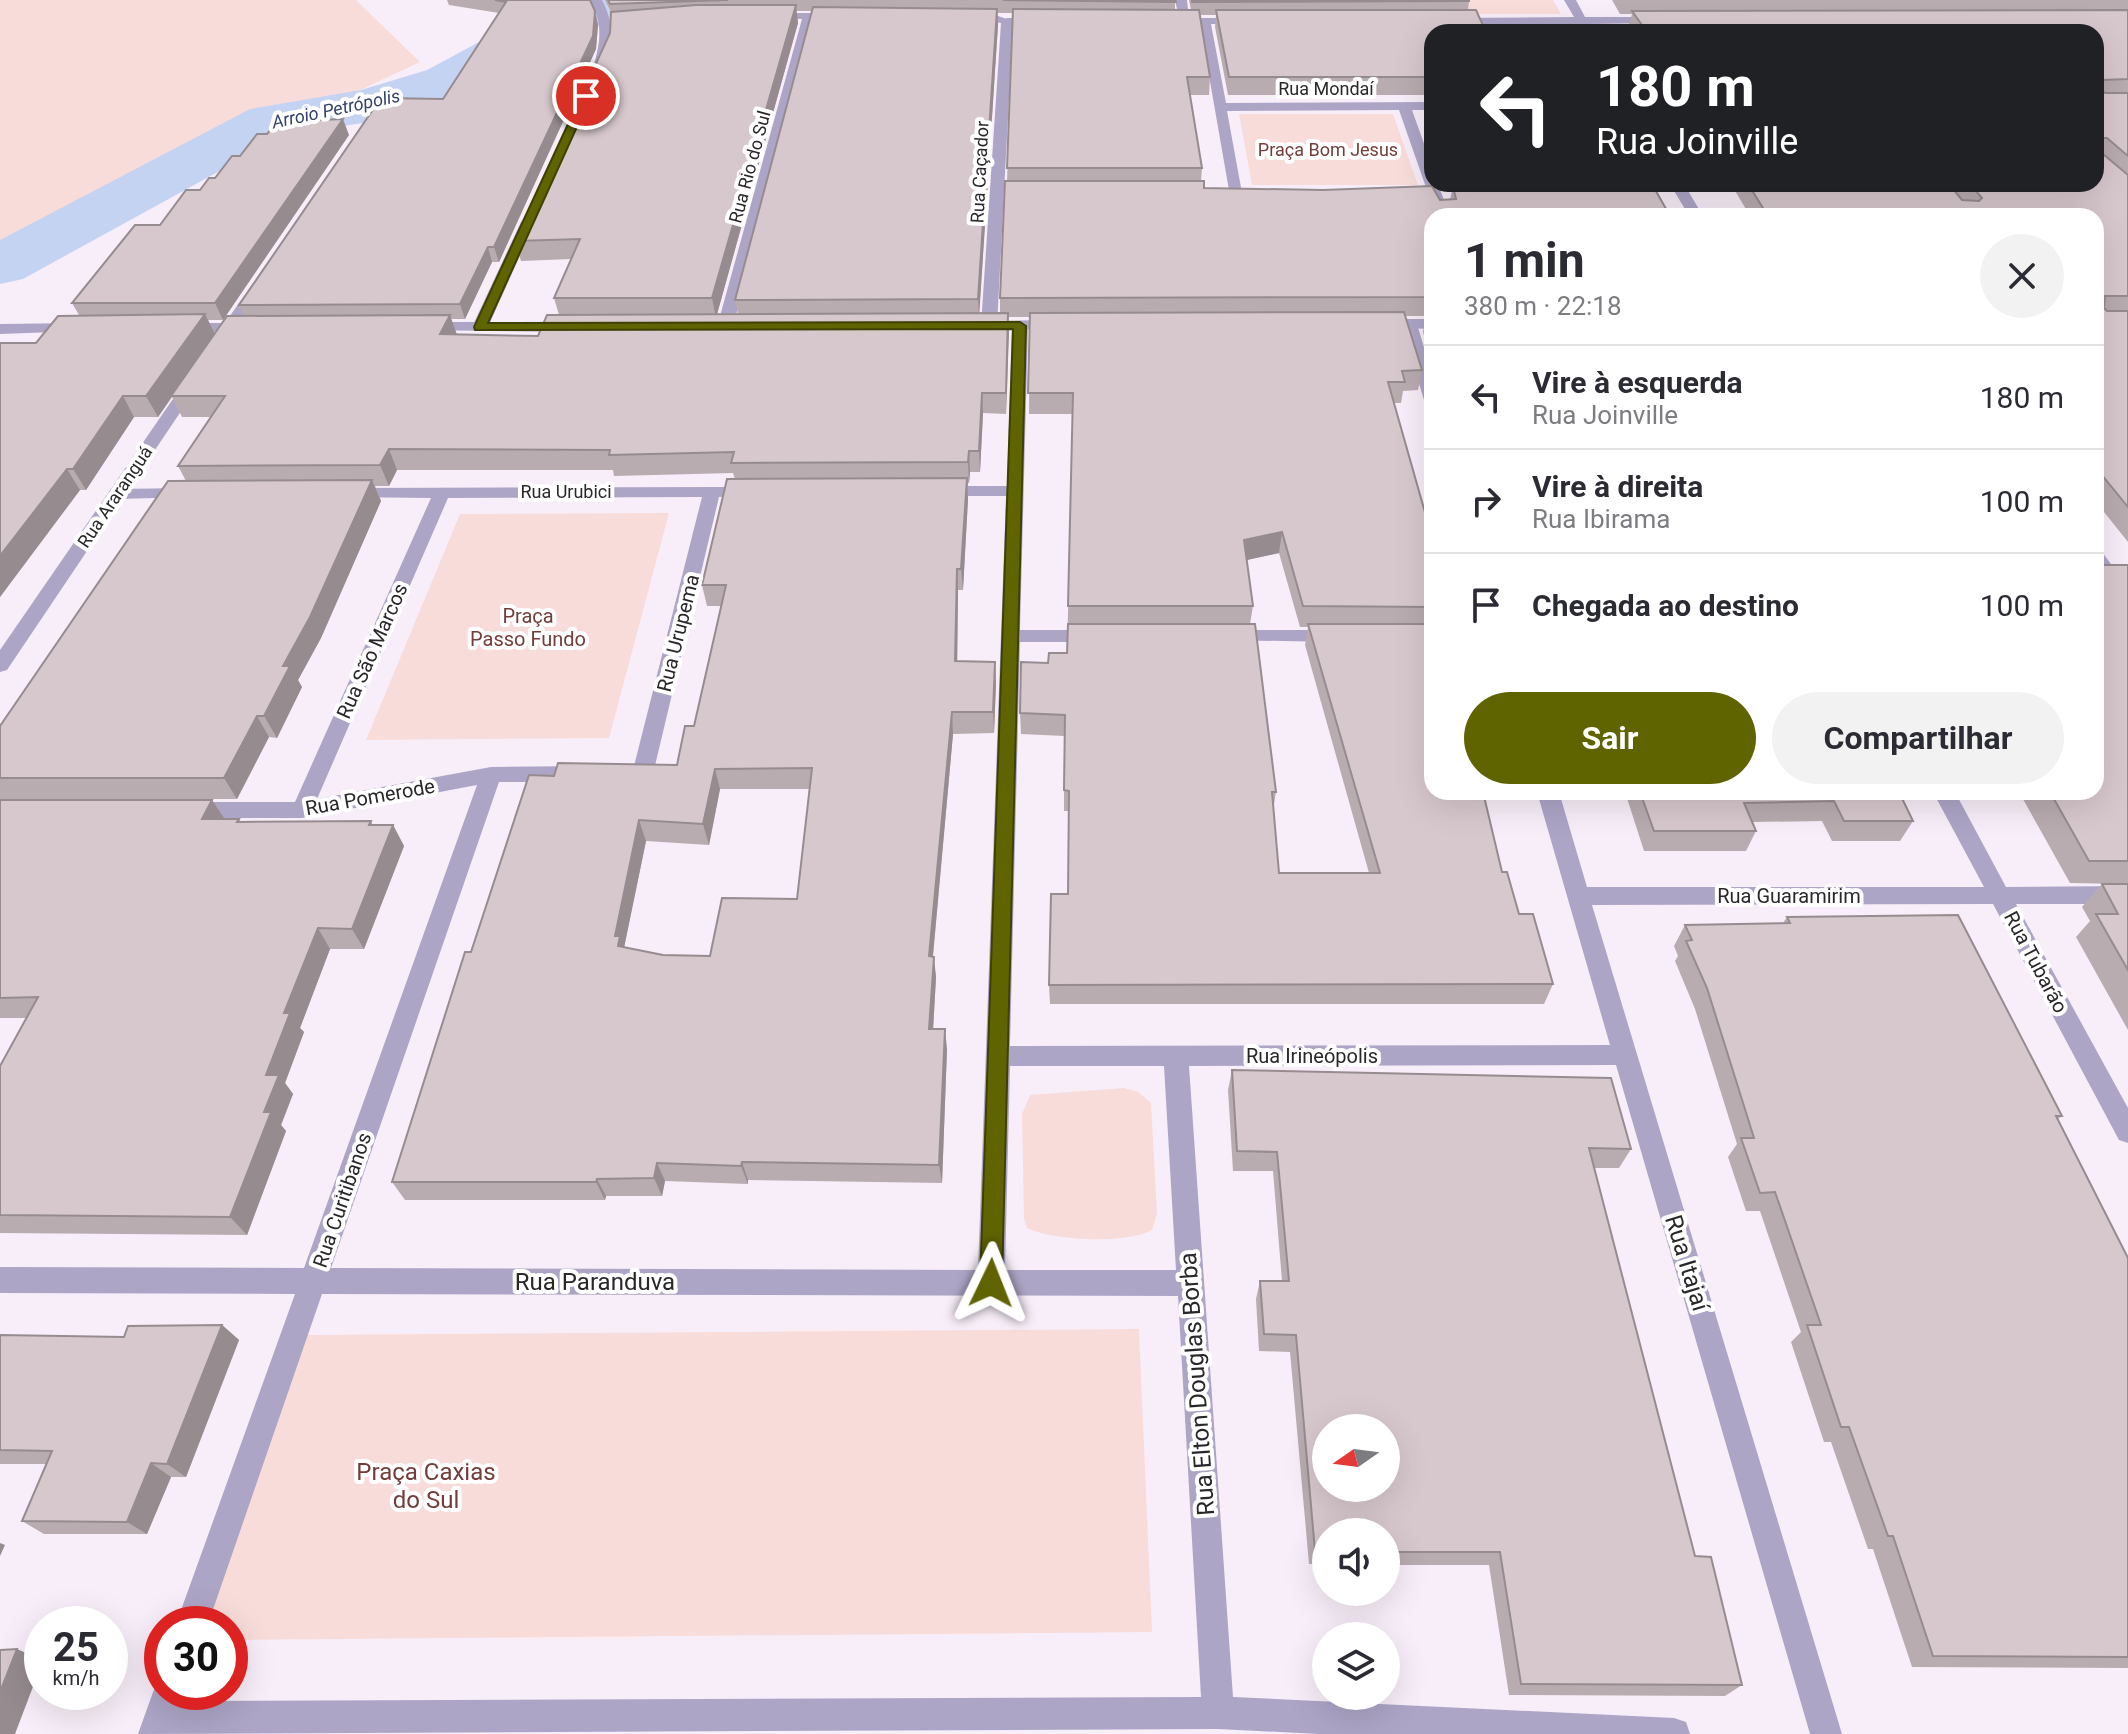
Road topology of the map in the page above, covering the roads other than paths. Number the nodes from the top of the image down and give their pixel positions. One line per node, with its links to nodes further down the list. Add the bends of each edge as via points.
1 (1181, 0): 12 (street)
2 (1570, 0): 17 (street)
3 (605, 13): 19 (street, via 605,50)
4 (762, 16): 5 (street)
5 (809, 16): 6 (street); 44 (street, Rua Rio do Sul)
6 (855, 17)
7 (962, 17): 9 (street)
8 (1676, 20): 18 (street)
9 (1007, 21): 10 (street); 24 (street, Rua Caçador)
10 (1052, 21)
11 (1170, 21): 12 (street)
12 (1184, 21): 13 (street)
13 (1205, 21): 14 (street); 22 (street)
14 (1266, 21)
15 (1433, 21): 16 (street)
16 (1525, 24)
17 (1585, 24)
18 (1616, 24)
19 (592, 81)
20 (1404, 106): 21 (street, Rua Mondaí); 22 (street, Rua Mondaí); 23 (street)
21 (1424, 106)
22 (1220, 107): 27 (street)
23 (1424, 162)
24 (997, 193): 25 (street); 39 (street, Rua Caçador)
25 (1013, 193)
26 (1219, 193): 27 (street)
27 (1235, 193): 28 (street)
28 (1250, 193)
29 (1419, 193): 30 (street)
30 (1435, 193): 31 (street)
31 (1440, 208)
32 (533, 212): 42 (street)
33 (264, 277): 46 (street, via 232,332)
34 (1363, 324): 35 (street)
35 (1409, 324): 36 (street); 49 (street)
36 (1424, 324)
37 (1082, 325): 40 (street)
38 (958, 326): 39 (street)
39 (989, 326): 40 (street)
40 (1020, 326): 51 (street)
41 (402, 327): 42 (street)
42 (480, 327): 43 (street)
43 (587, 327)
44 (725, 327)
45 (92, 328): 47 (street)
46 (168, 328)
47 (0, 329)
48 (204, 366): 57 (street, Rua Araranguá)
49 (1424, 374)
50 (919, 491): 51 (street)
51 (1015, 491): 60 (street)
52 (442, 492): 53 (street, Rua Urubici); 56 (street, Rua Urubici); 70 (street, Rua São Marcos)
53 (712, 492): 54 (street, Rua Urubici); 65 (street, Rua Urupema)
54 (744, 492)
55 (210, 493): 57 (street)
56 (334, 493)
57 (117, 494): 64 (street, Rua Araranguá)
58 (2104, 567): 59 (street)
59 (2128, 570)
60 (1010, 636): 61 (street); 75 (street)
61 (1120, 636)
62 (1213, 636): 63 (street)
63 (1354, 636)
64 (0, 665)
65 (643, 774): 66 (street, Rua Pomerode)
66 (491, 775): 70 (street, Rua Pomerode); 79 (street, Rua Curitibanos)
67 (1550, 800): 73 (street, Rua Itajaí)
68 (1948, 800): 71 (street, Rua Tubarão)
69 (175, 810): 70 (street, Rua Pomerode)
70 (302, 810)
71 (2000, 895): 72 (street, Rua Guaramirim); 73 (street, Rua Guaramirim); 77 (street, Rua Tubarão)
72 (2128, 895)
73 (1578, 896): 74 (street, Rua Itajaí)
74 (1625, 1055): 76 (street, Rua Irineópolis); 86 (street, Rua Itajaí)
75 (998, 1056): 76 (street, Rua Irineópolis); 80 (street)
76 (1176, 1056): 81 (street, Rua Elton Douglas Borba)
77 (2128, 1132)
78 (0, 1280): 79 (street, Rua Paranduva)
79 (313, 1281): 80 (street, Rua Paranduva); 82 (street, Rua Curitibanos)
80 (991, 1283): 81 (street, Rua Paranduva)
81 (1190, 1283): 83 (street, Rua Elton Douglas Borba)
82 (198, 1606)
83 (1218, 1713): 84 (street); 85 (street)
84 (161, 1714)
85 (1674, 1734)
86 (1826, 1734)

